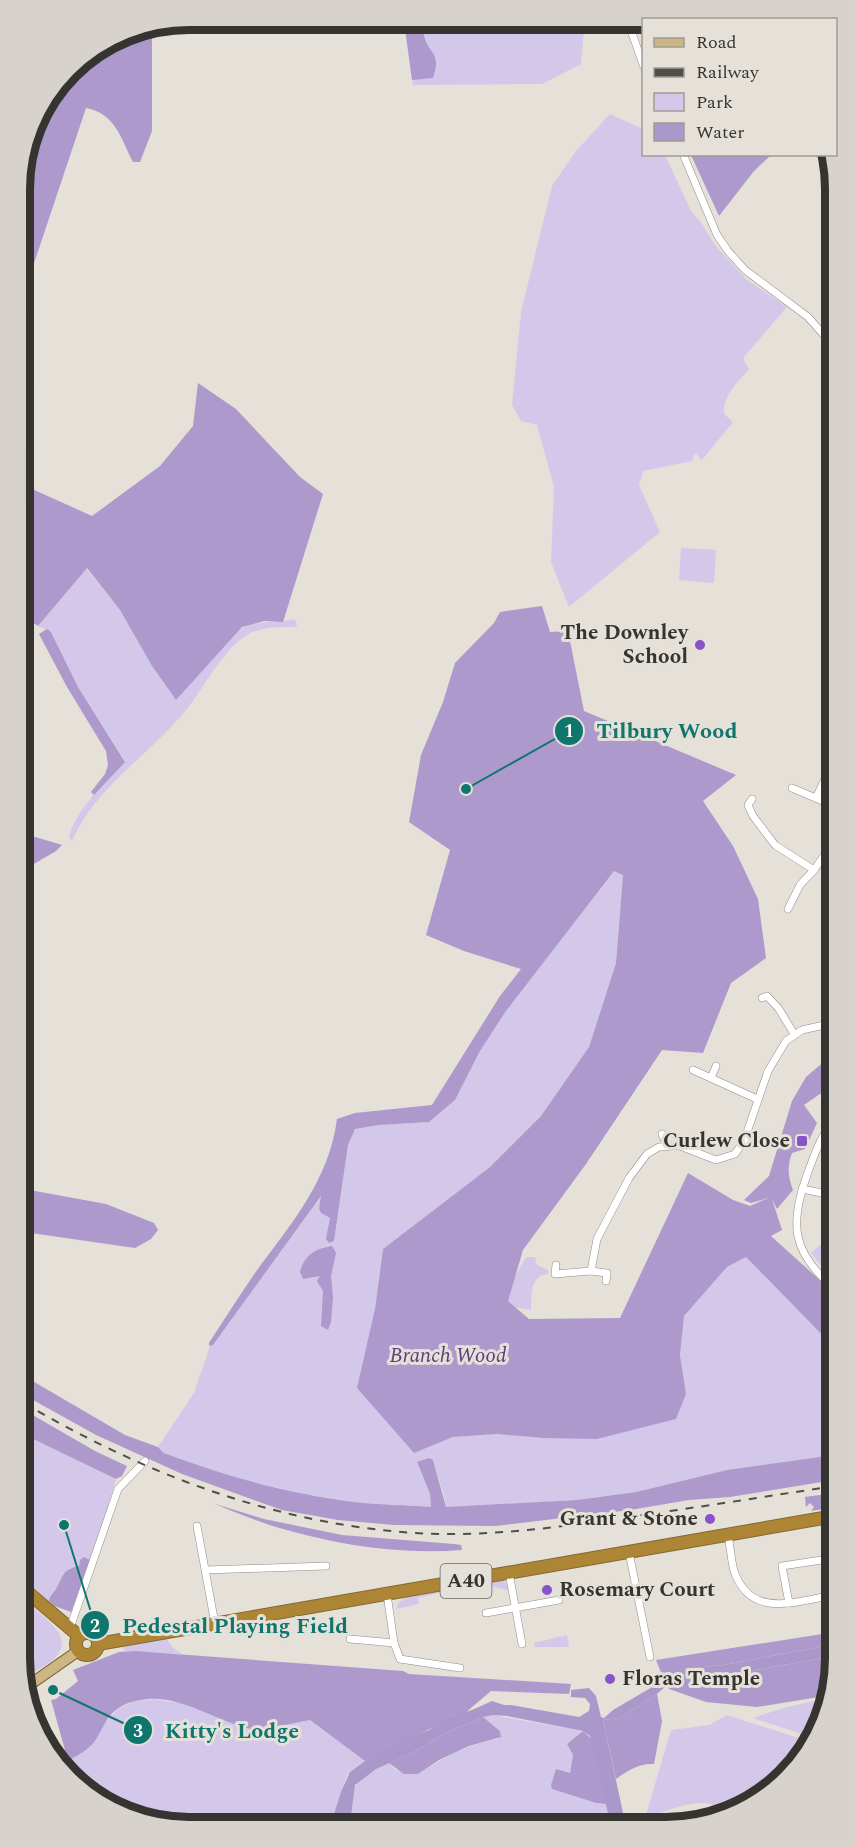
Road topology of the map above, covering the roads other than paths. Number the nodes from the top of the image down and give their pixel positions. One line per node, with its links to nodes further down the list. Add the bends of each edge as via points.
1 (631, 30): 2 (street)
2 (642, 61)
3 (684, 156): 4 (street, via 717,235 728,251 744,270 808,317)
4 (825, 336)
5 (825, 779): 7 (street)
6 (792, 788): 7 (street)
7 (816, 798): 8 (street)
8 (825, 802)
9 (748, 804): 11 (street, via 772,848)
10 (825, 854): 11 (street)
11 (814, 870): 12 (street, via 800,885)
12 (788, 910)
13 (762, 998): 15 (street, via 767,996 779,1009)
14 (825, 1024): 15 (street)
15 (794, 1034): 19 (street, via 774,1059)
16 (716, 1066): 18 (street)
17 (693, 1070): 18 (street)
18 (711, 1078): 19 (street)
19 (757, 1099): 22 (street, via 744,1141 735,1154 716,1160 680,1146)
20 (662, 1134): 22 (street)
21 (825, 1134): 23 (street)
22 (666, 1146): 26 (street, via 646,1154 629,1178 597,1239)
23 (802, 1189): 24 (street); 27 (street, via 796,1216 799,1241 808,1262)
24 (825, 1191)
25 (556, 1265): 26 (street, via 555,1274)
26 (591, 1271): 28 (street, via 607,1273)
27 (825, 1278)
28 (606, 1281)
29 (145, 1461): 46 (street, via 118,1489)
30 (825, 1518): 32 (highway, A40)
31 (197, 1526): 36 (street)
32 (728, 1534): 33 (highway, A40); 42 (street, via 735,1571 752,1598 763,1604)
33 (629, 1551): 37 (highway, A40); 52 (street)
34 (825, 1560): 42 (street, via 782,1566)
35 (326, 1566): 36 (street)
36 (206, 1570): 45 (street)
37 (509, 1573): 39 (highway, A40); 43 (street)
38 (30, 1594): 46 (highway)
39 (387, 1594): 45 (highway, A40); 48 (street)
40 (825, 1597): 42 (street)
41 (559, 1600): 43 (street)
42 (789, 1602)
43 (515, 1608): 44 (street); 50 (street)
44 (486, 1613)
45 (215, 1624): 49 (highway, A40)
46 (74, 1632): 49 (highway, via 89,1633); 51 (highway)
47 (350, 1639): 48 (street)
48 (394, 1643): 53 (street, via 400,1659)
49 (98, 1644): 51 (highway, A40, via 92,1654)
50 (522, 1644)
51 (78, 1651): 54 (main road, A40)
52 (650, 1657)
53 (460, 1668)
54 (32, 1683)

